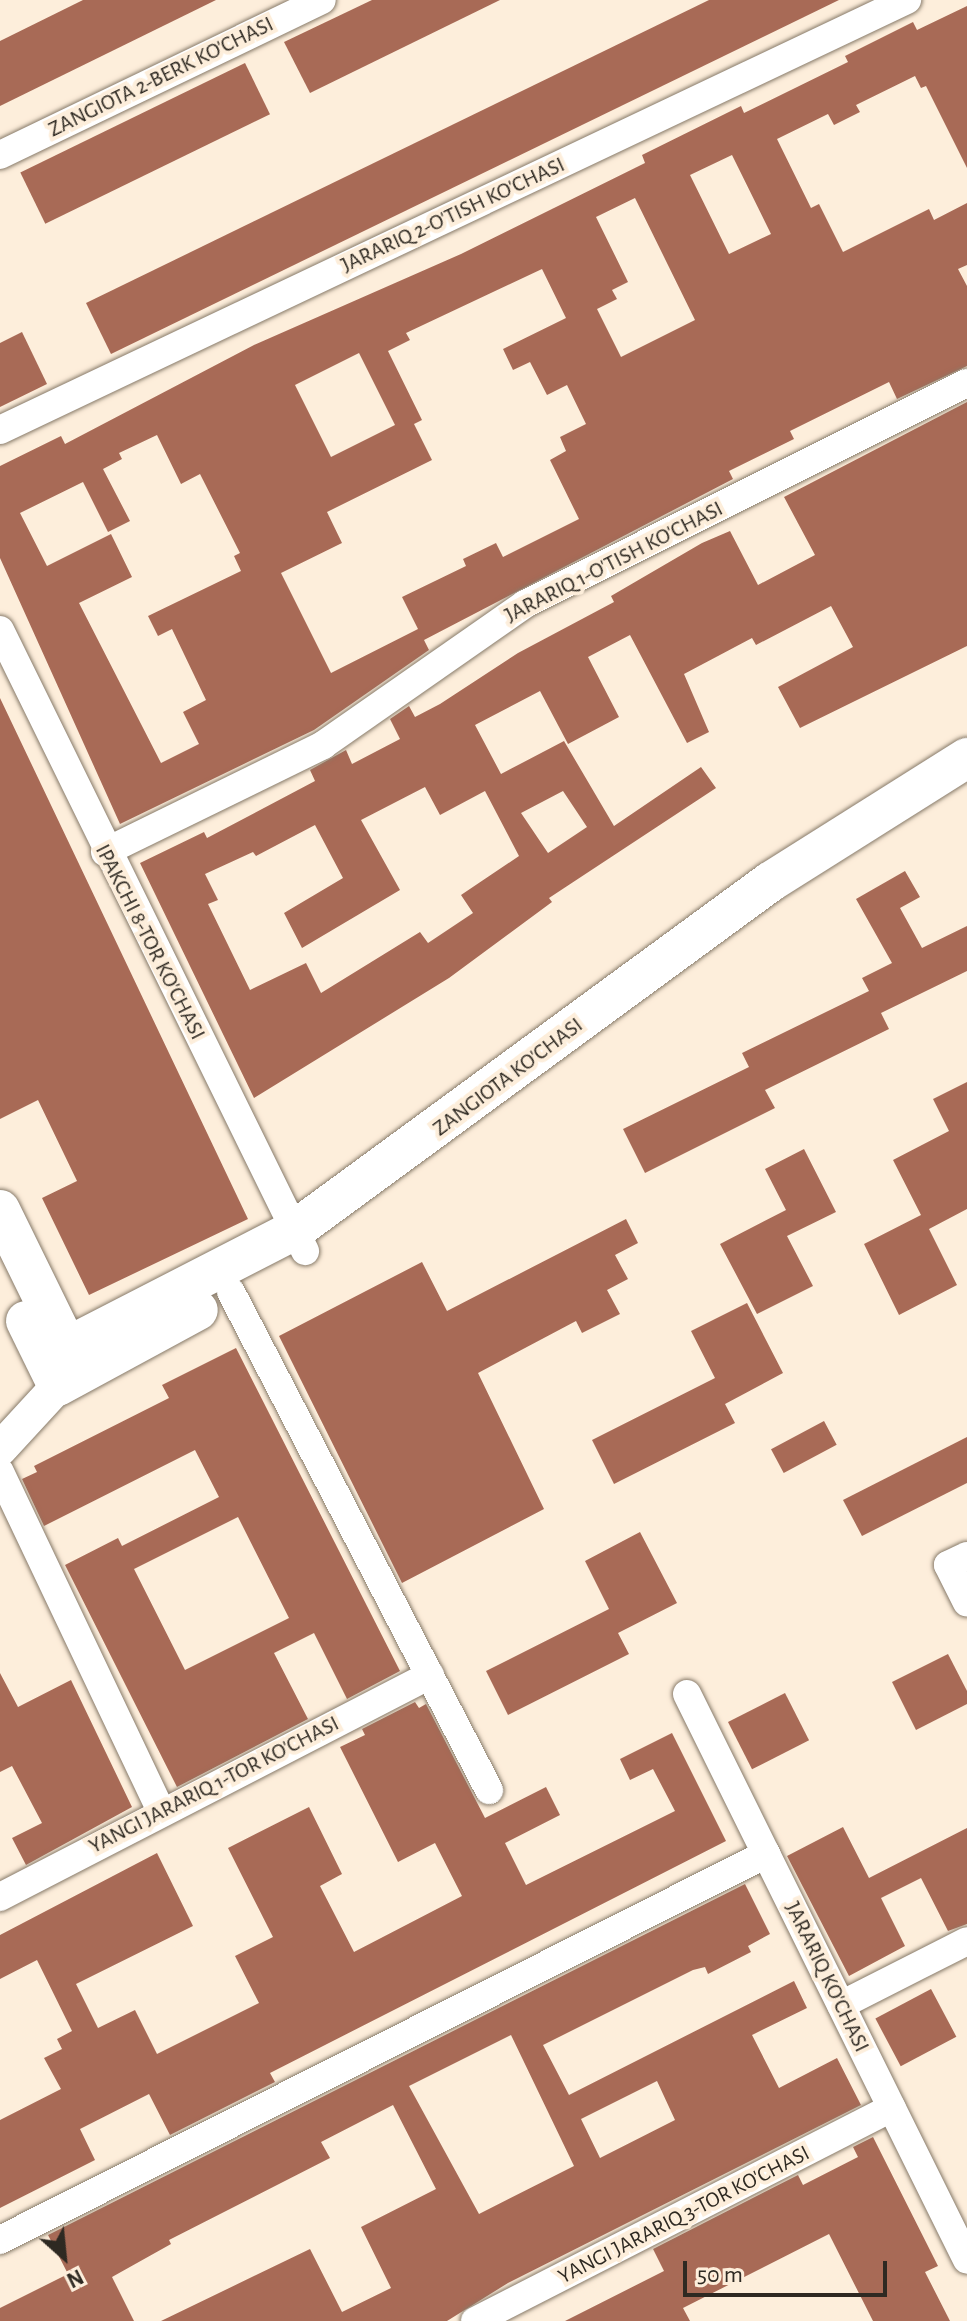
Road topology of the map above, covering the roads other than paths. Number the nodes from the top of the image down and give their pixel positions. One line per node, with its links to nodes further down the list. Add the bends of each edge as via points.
1 (322, 0): 3 (street, ZANGIOTA 2-BERK KO'CHASI)
2 (907, 0): 5 (street, JARARIQ 2-O'TISH KO'CHASI)
3 (0, 155)
4 (967, 383): 9 (street, JARARIQ 1-O'TISH KO'CHASI, via 525,604 323,745)
5 (0, 430)
6 (0, 630): 9 (street, IPAKCHI 8-TOR KO'CHASI)
7 (967, 758): 11 (main road, ZANGIOTA KO'CHASI, via 770,882 425,1140)
8 (967, 785): 11 (main road, ZANGIOTA KO'CHASI, via 793,896 438,1162)
9 (105, 852): 11 (street, IPAKCHI 8-TOR KO'CHASI)
10 (0, 1210): 14 (main road)
11 (300, 1241): 13 (main road, ZANGIOTA KO'CHASI); 14 (main road, ZANGIOTA KO'CHASI)
12 (0, 1267): 15 (main road)
13 (231, 1292): 15 (main road, ZANGIOTA KO'CHASI); 20 (street)
14 (67, 1347): 15 (street, ZANGIOTA KO'CHASI)
15 (58, 1386): 16 (street, ZANGIOTA KO'CHASI)
16 (0, 1449)
17 (0, 1472): 23 (street)
18 (967, 1556): 19 (street, via 948,1565)
19 (967, 1603)
20 (430, 1675): 22 (street); 23 (street, YANGI JARARIQ 1-TOR KO'CHASI)
21 (687, 1694): 24 (street, JARARIQ KO'CHASI)
22 (489, 1790)
23 (161, 1811): 25 (street, YANGI JARARIQ 1-TOR KO'CHASI)
24 (766, 1854): 27 (street, JARARIQ KO'CHASI); 29 (street)
25 (0, 1897)
26 (967, 1941): 27 (street)
27 (841, 2005): 28 (street, JARARIQ KO'CHASI)
28 (892, 2108): 30 (street, JARARIQ KO'CHASI); 31 (street, YANGI JARARIQ 3-TOR KO'CHASI)
29 (0, 2240)
30 (964, 2247)
31 (475, 2321)

